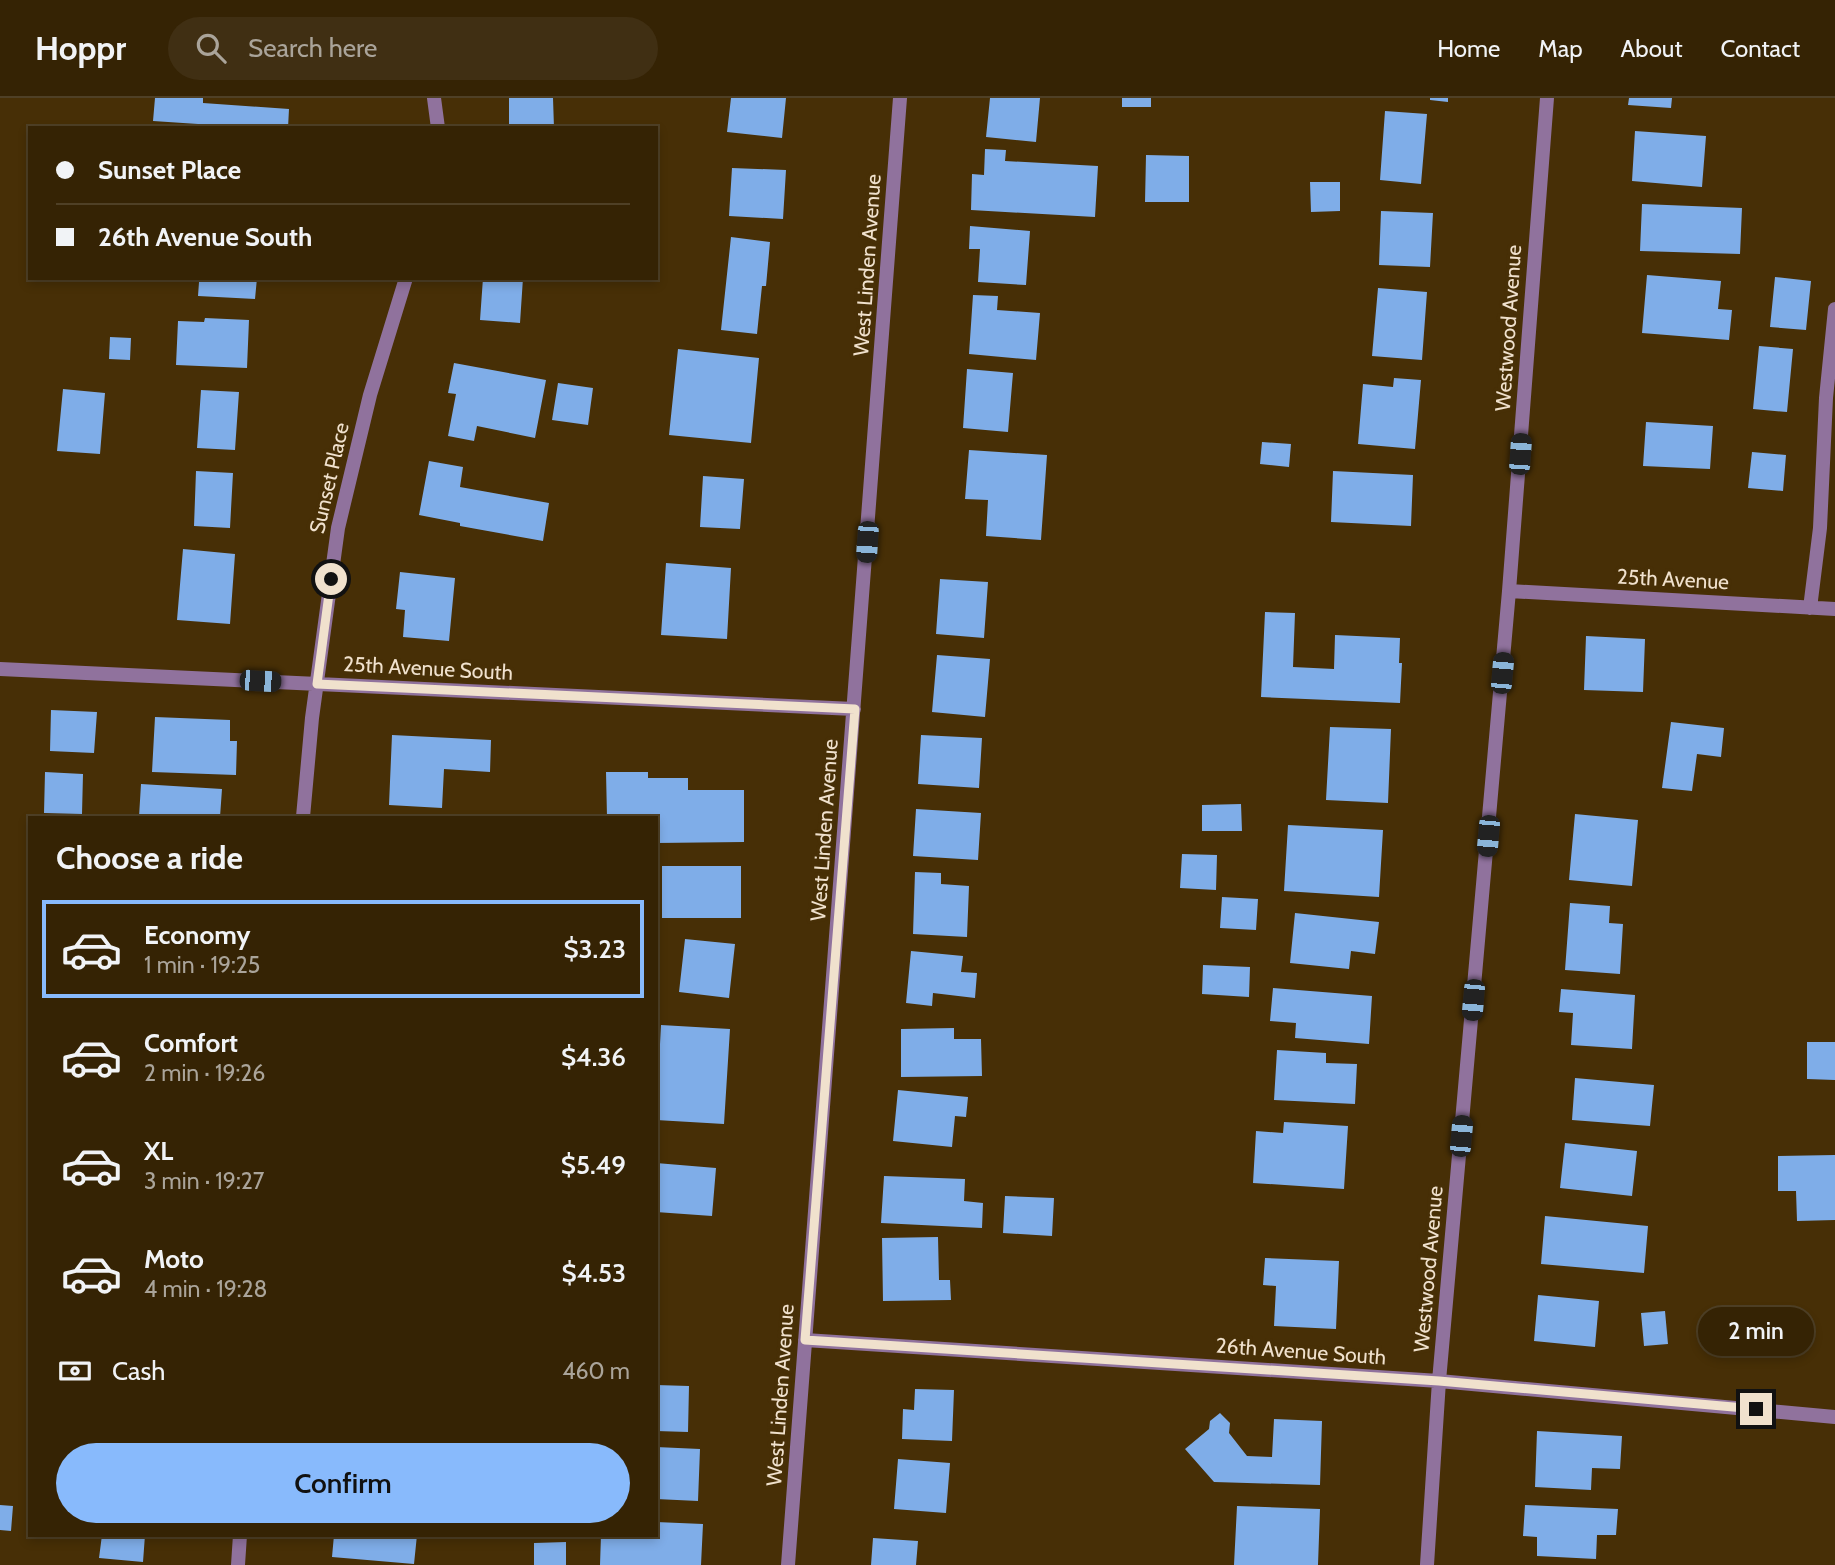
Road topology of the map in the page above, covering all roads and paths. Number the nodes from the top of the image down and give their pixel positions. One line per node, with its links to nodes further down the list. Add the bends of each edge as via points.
1 (434, 98): 4 (street)
2 (900, 98): 12 (street, West Linden Avenue)
3 (1547, 98): 7 (street, Westwood Avenue)
4 (438, 126)
5 (405, 280): 11 (street, Sunset Place, via 370,395 338,528)
6 (1835, 309): 8 (street)
7 (1509, 591): 8 (street, 25th Avenue); 15 (street, Westwood Avenue)
8 (1810, 608): 9 (street, 25th Avenue)
9 (1835, 609)
10 (0, 669): 11 (street, 25th Avenue South)
11 (317, 684): 12 (street, 25th Avenue South); 13 (street, Sunset Place)
12 (855, 709): 14 (street, West Linden Avenue)
13 (303, 816)
14 (805, 1340): 15 (street, 26th Avenue South); 19 (street, West Linden Avenue)
15 (1439, 1381): 16 (street, 26th Avenue South); 20 (street, Westwood Avenue)
16 (1835, 1417)
17 (240, 1537): 18 (street)
18 (238, 1565)
19 (788, 1565)
20 (1427, 1565)

